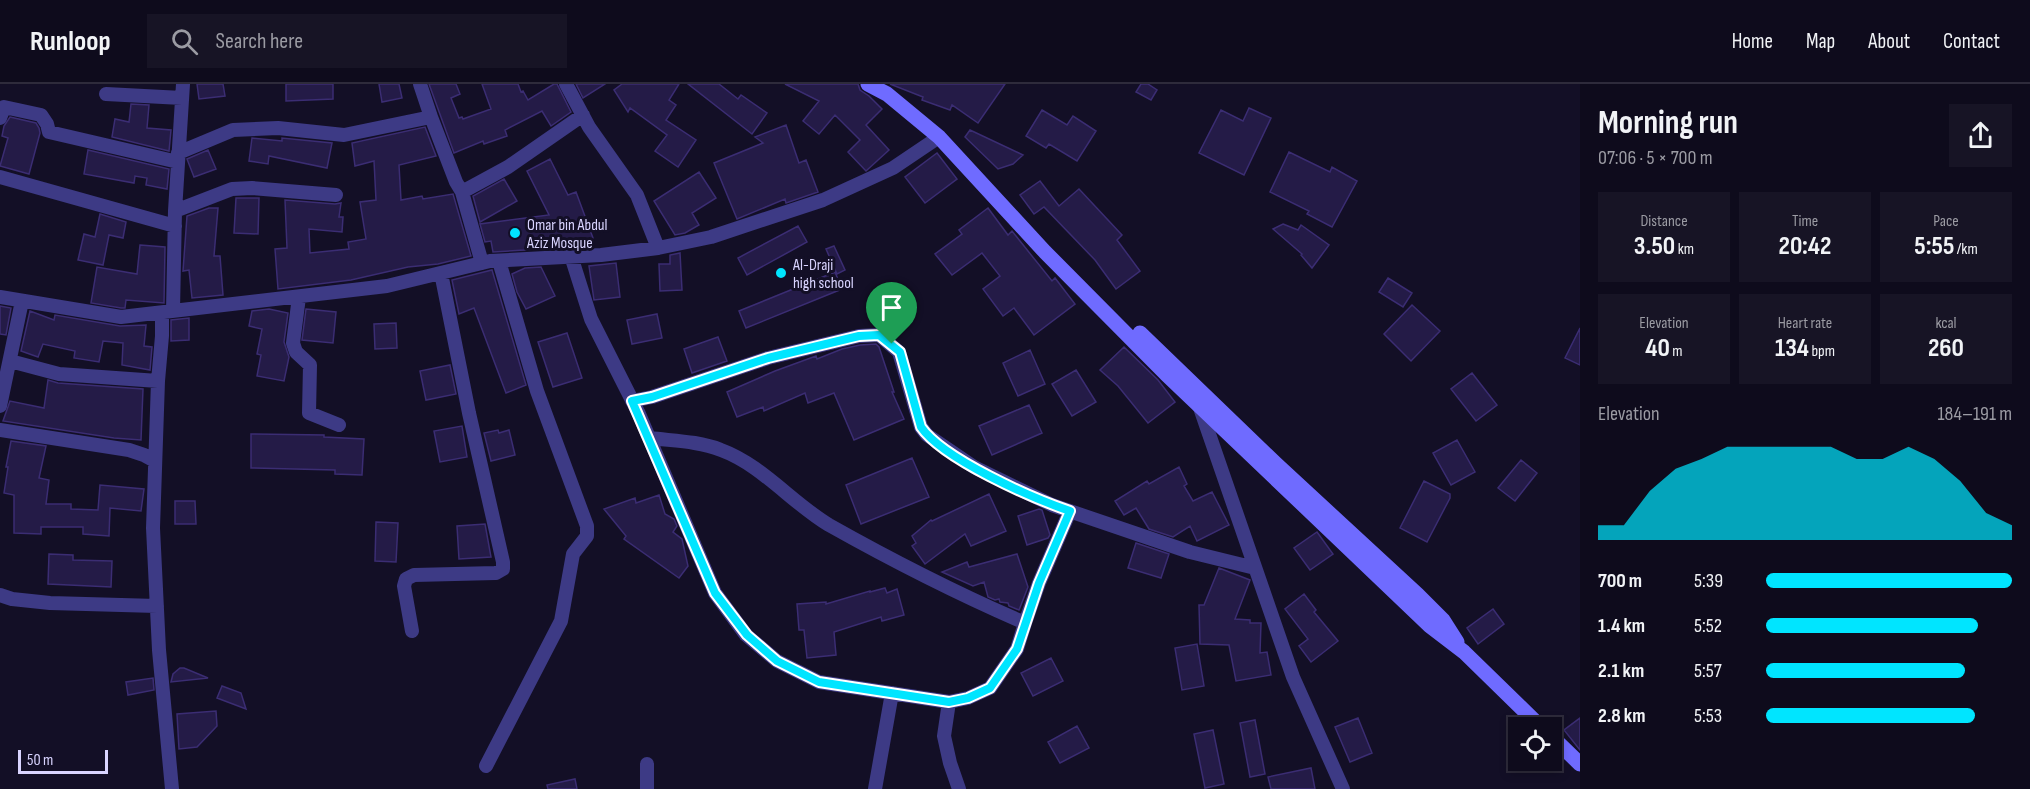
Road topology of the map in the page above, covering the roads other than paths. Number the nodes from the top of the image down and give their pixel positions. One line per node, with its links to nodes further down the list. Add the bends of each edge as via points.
1 (420, 84): 8 (street)
2 (566, 84): 6 (street)
3 (867, 84): 9 (main road, via 887,94)
4 (182, 91): 5 (street); 10 (street)
5 (106, 94)
6 (583, 115): 12 (street, via 508,167); 17 (street, via 637,195)
7 (0, 117): 10 (street, via 4,107 10,107 41,115 49,132)
8 (431, 117): 10 (street, via 344,135 278,128 233,130); 12 (street)
9 (939, 137): 15 (main road); 17 (street, via 893,168 823,200 711,237)
10 (178, 158): 14 (street)
11 (0, 177): 16 (street)
12 (462, 192): 20 (street)
13 (336, 195): 14 (street, via 232,189)
14 (175, 211): 16 (street)
15 (1014, 217): 29 (main road); 41 (main road, via 1047,243 1276,464 1419,595 1443,620)
16 (175, 226): 25 (street)
17 (658, 248): 18 (street)
18 (571, 256): 19 (street); 28 (street, via 591,319)
19 (499, 261): 20 (street); 48 (street, via 537,391 587,526 587,536 573,554 561,621)
20 (482, 263): 21 (street)
21 (441, 273): 23 (street, via 387,286); 40 (street, via 503,562 496,573 414,575 406,579)
22 (0, 297): 24 (street)
23 (299, 297): 25 (street); 31 (street, via 293,343 296,352 310,365 309,413)
24 (22, 301): 25 (street, via 121,317); 26 (street)
25 (167, 312): 27 (street)
26 (10, 361): 27 (street, via 59,374); 30 (street)
27 (158, 381): 34 (street)
28 (632, 401): 33 (street); 35 (street, via 768,358 859,336 879,335 900,352 921,427 927,435 1003,483)
29 (1199, 405): 36 (street); 41 (main road, via 1430,626)
30 (0, 406)
31 (339, 425)
32 (0, 430): 34 (street, via 129,450)
33 (650, 438): 39 (street, via 692,442 740,459 826,523 966,597); 42 (street, via 715,593 747,635 777,661 819,682)
34 (155, 461): 38 (street)
35 (1070, 511): 36 (street, via 1190,552); 39 (street)
36 (1255, 568): 53 (street, via 1293,677)
37 (0, 595): 38 (street, via 50,603)
38 (157, 606): 49 (street)
39 (1025, 623): 43 (street, via 1017,649 990,688)
40 (412, 631)
41 (1464, 652): 44 (main road)
42 (892, 693): 43 (street); 51 (street)
43 (949, 702): 52 (street, via 944,736)
44 (1531, 717)
45 (1562, 747): 47 (main road)
46 (648, 764): 50 (street)
47 (1580, 764)
48 (486, 766)
49 (172, 789)
50 (648, 789)
51 (875, 789)
52 (959, 789)
53 (1343, 789)

